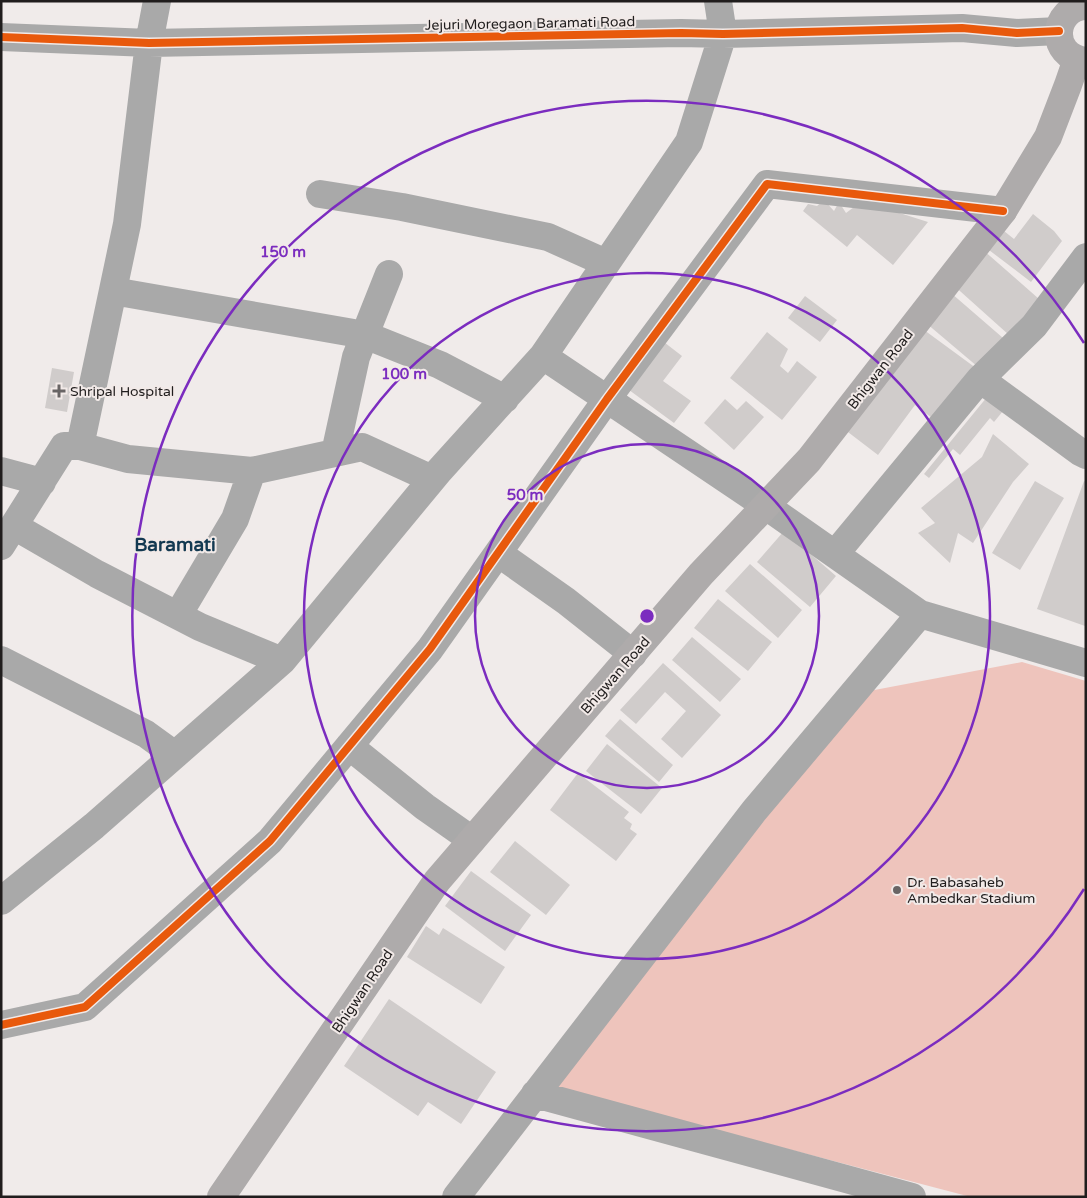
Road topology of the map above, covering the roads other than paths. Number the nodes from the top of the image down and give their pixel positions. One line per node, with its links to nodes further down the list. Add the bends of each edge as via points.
1 (157, 1): 7 (street)
2 (718, 1): 5 (street)
3 (1086, 6): 4 (main road, via 1066,15)
4 (1059, 31): 5 (street, Jejuri Moregaon Baramati Road, via 1017,33 962,28); 8 (main road, via 1060,43 1067,53)
5 (723, 34): 7 (street, Jejuri Moregaon Baramati Road); 12 (street, via 689,142)
6 (1, 37): 7 (street, Jejuri Moregaon Baramati Road)
7 (149, 43): 14 (street, via 127,224)
8 (1081, 60): 10 (main road, Bhigwan Road, via 1048,137)
9 (320, 194): 12 (street, via 548,237)
10 (1003, 211): 19 (street, via 767,184); 27 (main road, Bhigwan Road, via 809,460)
11 (1086, 257): 17 (street, via 1034,326)
12 (606, 263): 16 (street)
13 (389, 274): 15 (street)
14 (113, 291): 15 (street); 20 (street)
15 (365, 335): 18 (street, via 440,365); 21 (street, via 356,357)
16 (543, 356): 18 (street); 19 (street)
17 (980, 380): 22 (street); 30 (street)
18 (504, 399): 25 (street)
19 (607, 400): 27 (street); 29 (street)
20 (80, 446): 24 (street, via 128,459); 26 (street, via 64,446)
21 (335, 453): 24 (street); 25 (street, via 362,448)
22 (1086, 454)
23 (1, 471): 26 (street)
24 (252, 471): 32 (street, via 235,519)
25 (432, 479): 35 (street)
26 (42, 482): 28 (street)
27 (766, 506): 30 (street); 33 (main road, Bhigwan Road, via 701,574)
28 (7, 536): 32 (street, via 98,574)
29 (498, 553): 33 (street, via 566,600); 37 (street, via 430,649)
30 (835, 554): 31 (street)
31 (920, 614): 36 (street); 42 (street, via 754,811)
32 (178, 615): 35 (street)
33 (633, 654): 39 (main road, Bhigwan Road)
34 (1, 660): 38 (street, via 146,734)
35 (282, 661): 38 (street)
36 (1086, 663)
37 (349, 746): 39 (street); 41 (street, via 270,841 85,1007)
38 (175, 755): 40 (street)
39 (472, 840): 43 (main road, Bhigwan Road, via 437,882)
40 (1, 901)
41 (1, 1024)
42 (535, 1094): 44 (street); 45 (street)
43 (221, 1197)
44 (456, 1197)
45 (912, 1197)

